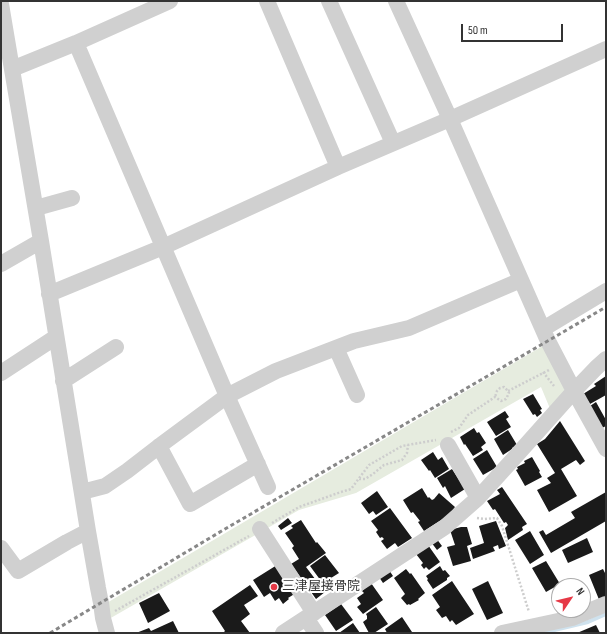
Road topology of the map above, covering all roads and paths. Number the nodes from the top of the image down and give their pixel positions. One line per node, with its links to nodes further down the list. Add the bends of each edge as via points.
1 (170, 1): 6 (street)
2 (267, 1): 11 (street)
3 (330, 1): 10 (street)
4 (396, 1): 9 (street)
5 (1, 4): 8 (street)
6 (76, 43): 8 (street); 15 (street)
7 (606, 49): 9 (street)
8 (9, 78): 13 (street)
9 (450, 119): 10 (street); 17 (street)
10 (393, 143): 11 (street)
11 (338, 167): 15 (street)
12 (72, 198): 13 (street)
13 (36, 208): 14 (street)
14 (41, 241): 16 (street); 19 (street)
15 (163, 247): 19 (street); 31 (street)
16 (1, 264)
17 (521, 280): 20 (street); 23 (street, via 409,328)
18 (606, 291): 20 (street)
19 (49, 294): 21 (street)
20 (543, 329): 25 (street)
21 (56, 336): 26 (street); 27 (street)
22 (116, 347): 27 (street)
23 (336, 348): 30 (street); 31 (street, via 276,372)
24 (606, 360): 29 (street)
25 (560, 364): 28 (path); 29 (street)
26 (1, 373)
27 (64, 381): 40 (street)
28 (508, 390): 32 (path, via 500,388); 32 (path, via 506,399 501,401)
29 (574, 391): 36 (street); 41 (street)
30 (357, 395)
31 (227, 396): 35 (street); 37 (street)
32 (495, 397): 33 (path, via 468,415)
33 (445, 439): 34 (path); 41 (street)
34 (408, 445): 38 (path, via 369,465); 38 (path, via 407,453 402,460 384,465 365,480)
35 (159, 446): 37 (street, via 190,504); 40 (street, via 105,486)
36 (606, 449)
37 (258, 464): 39 (street)
38 (359, 479): 43 (path, via 351,490 299,507)
39 (268, 487)
40 (82, 492): 44 (street)
41 (478, 498): 42 (street)
42 (464, 511): 47 (street, via 445,527); 49 (path, via 484,519 497,518 502,526)
43 (260, 530): 47 (street); 48 (path)
44 (88, 531): 45 (street, via 18,571); 48 (street)
45 (1, 548)
46 (606, 604): 49 (street, via 572,618)
47 (310, 615): 50 (street); 51 (street)
48 (105, 626)
49 (533, 626): 52 (street)
50 (283, 633)
51 (316, 633)
52 (502, 633)

